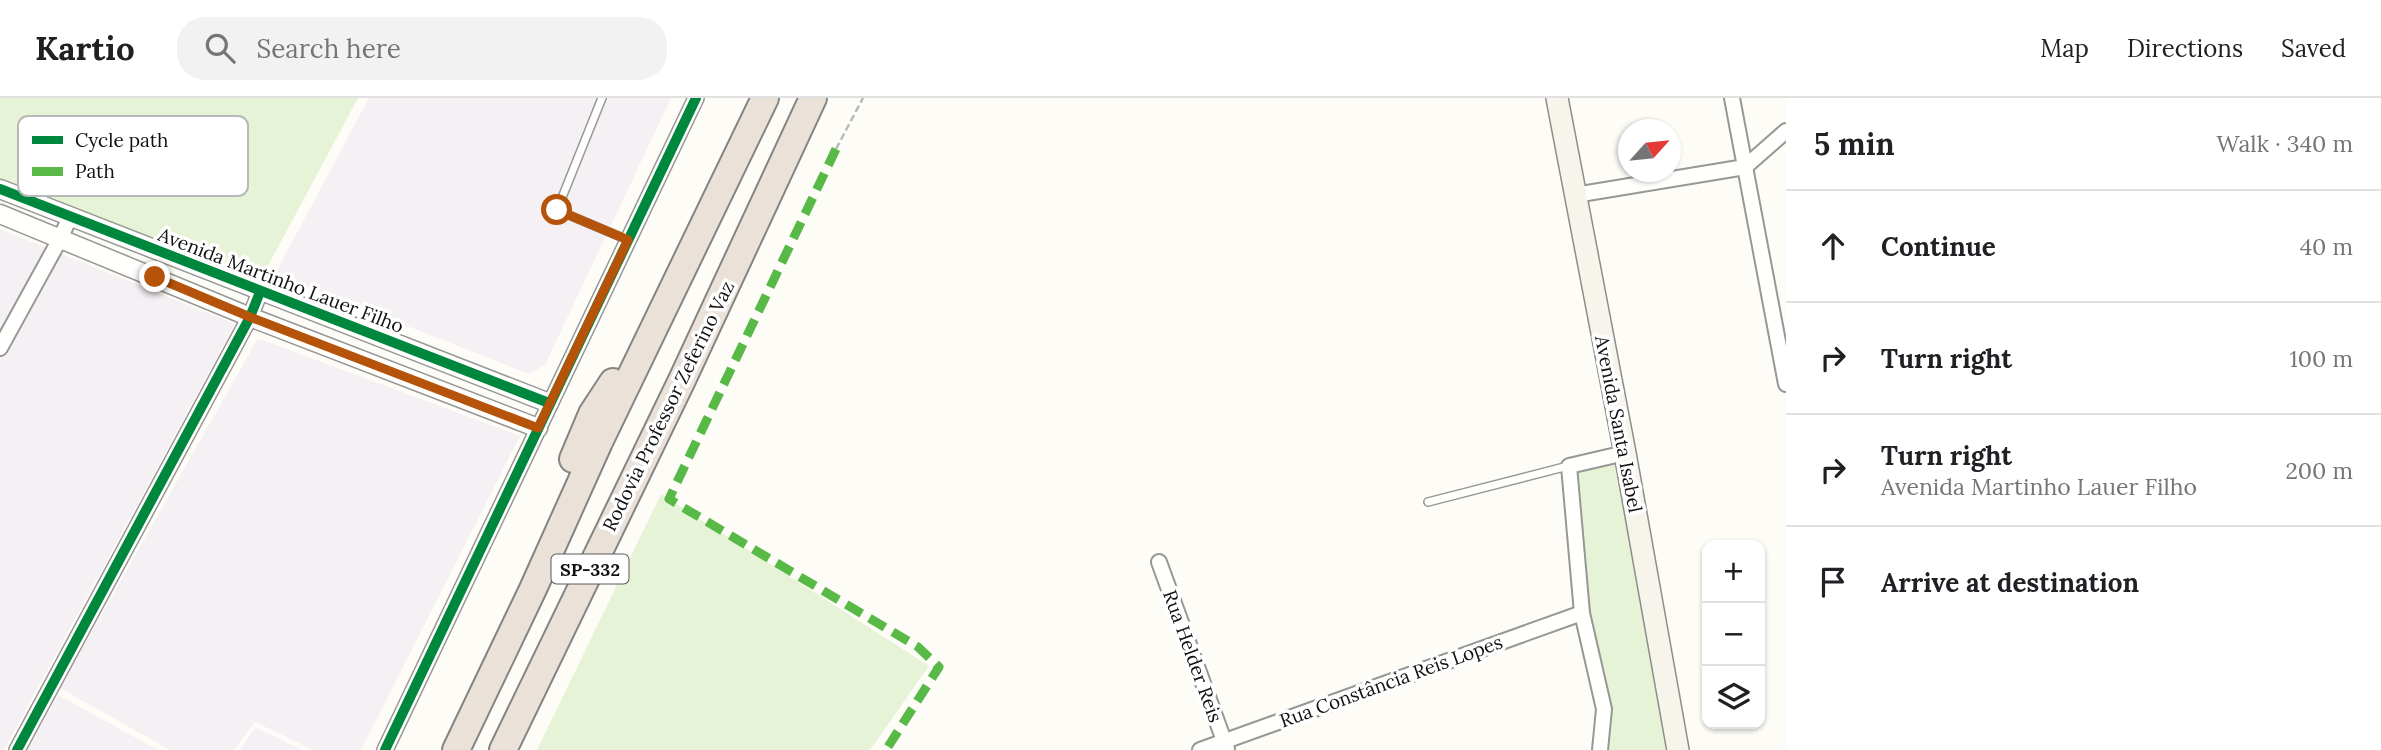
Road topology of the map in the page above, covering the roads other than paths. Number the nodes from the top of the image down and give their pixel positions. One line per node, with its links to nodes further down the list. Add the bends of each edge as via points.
1 (602, 98): 14 (lane, via 557,210)
2 (696, 98): 14 (street)
3 (765, 98): 30 (highway, SP-332)
4 (813, 98): 31 (highway, Rodovia Professor Zeferino Vaz / SP-332)
5 (1557, 98): 10 (main road, Avenida Santa Isabel)
6 (1732, 98): 8 (street)
7 (1786, 131): 8 (street)
8 (1745, 167): 10 (street); 18 (street)
9 (0, 189): 12 (street, Avenida Martinho Lauer Filho)
10 (1575, 195): 22 (main road, Avenida Santa Isabel)
11 (0, 214): 13 (street)
12 (70, 217): 13 (street); 15 (street, Avenida Martinho Lauer Filho)
13 (60, 239): 16 (street); 17 (street)
14 (628, 240): 20 (street)
15 (260, 292): 16 (street); 20 (street, Avenida Martinho Lauer Filho)
16 (250, 317): 21 (street); 28 (street)
17 (0, 348)
18 (1783, 354): 19 (street)
19 (1786, 384)
20 (550, 403): 21 (street)
21 (538, 428): 29 (street)
22 (1625, 453): 23 (street); 34 (main road, Avenida Santa Isabel)
23 (1569, 466): 24 (lane); 26 (street)
24 (1428, 502)
25 (1159, 562): 27 (street, Rua Helder Reis)
26 (1582, 613): 27 (street, Rua Constância Reis Lopes); 33 (street, via 1604,709)
27 (1225, 746): 32 (street, Rua Constância Reis Lopes)
28 (17, 750)
29 (385, 750)
30 (456, 750)
31 (503, 750)
32 (1200, 750)
33 (1599, 750)
34 (1678, 750)

